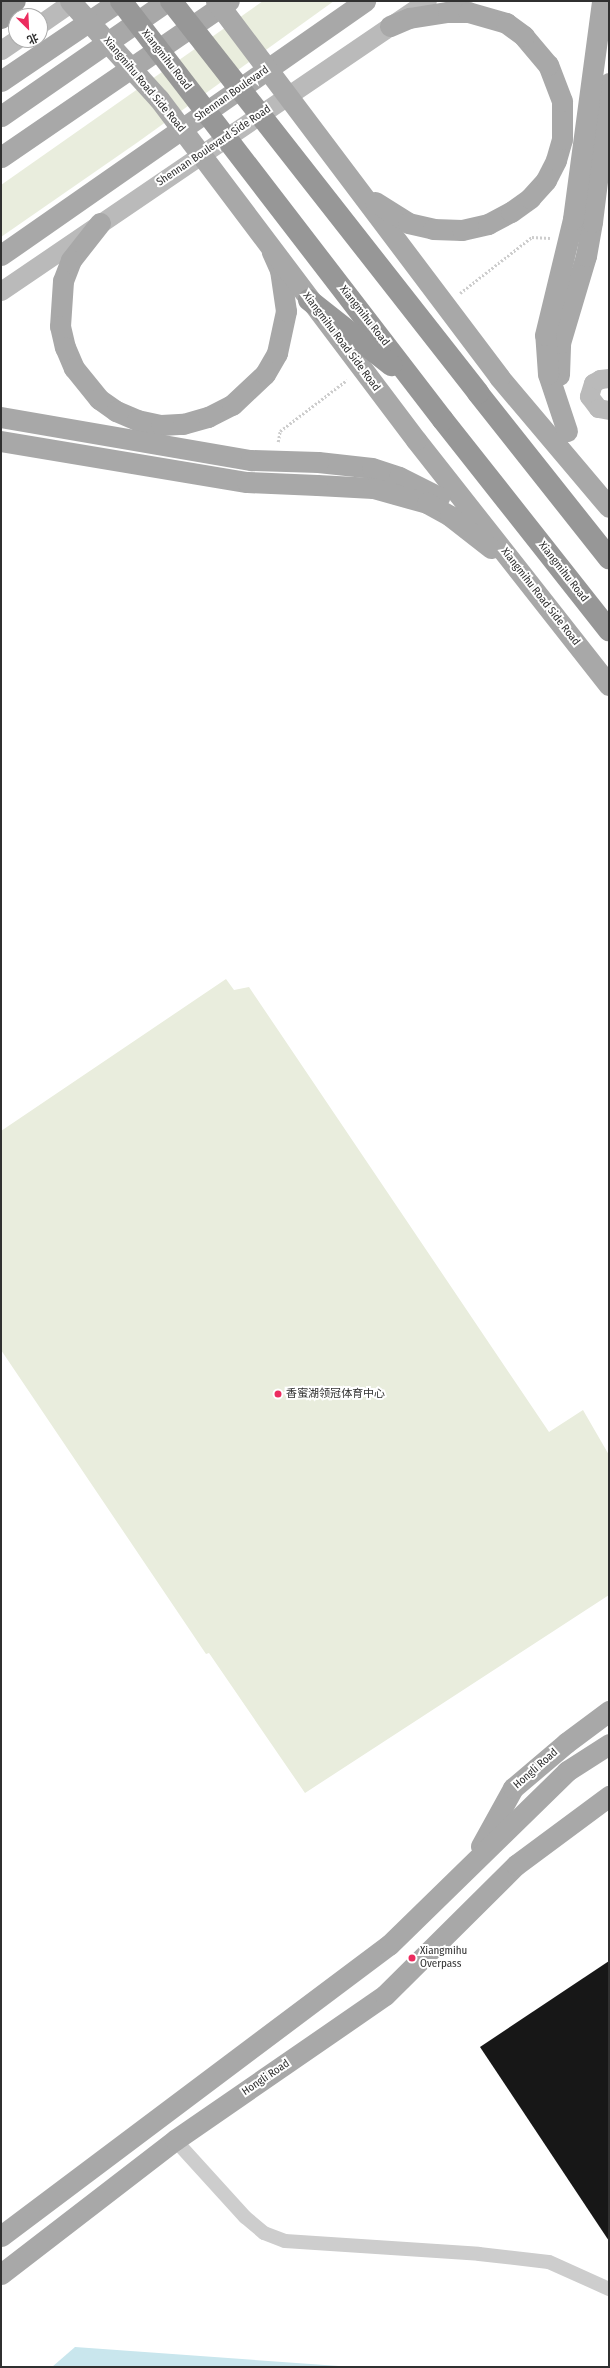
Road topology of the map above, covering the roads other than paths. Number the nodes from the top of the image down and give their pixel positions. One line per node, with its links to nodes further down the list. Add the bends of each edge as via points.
1 (15, 1): 11 (highway)
2 (72, 1): 12 (main road); 20 (main road, Xiangmihu Road Side Road, bridge, via 159,99)
3 (120, 1): 14 (main road); 25 (highway, Xiangmihu Road, bridge)
4 (167, 1): 16 (main road)
5 (171, 1): 32 (highway, bridge)
6 (216, 1): 18 (main road, bridge)
7 (229, 1): 17 (main road)
8 (365, 1): 21 (main road, Shennan Boulevard)
9 (427, 1): 13 (main road, Shennan Boulevard Side Road)
10 (602, 1): 28 (main road, bridge, via 574,219 545,335 548,374)
11 (1, 18)
12 (48, 18)
13 (390, 26): 18 (main road, bridge, via 409,18 448,12 468,12 506,23 524,36 548,65 562,101 562,139 556,160 546,180 530,198 488,224 462,230 433,229 408,223 388,211); 19 (main road, Shennan Boulevard Side Road)
14 (1, 81)
15 (609, 83): 28 (main road, bridge, via 586,256 560,343 559,379)
16 (1, 116)
17 (1, 157)
18 (357, 186): 30 (main road, bridge, via 500,377)
19 (100, 223): 20 (main road, via 71,260 63,281 60,326 65,347 85,384 116,411 137,420 161,425 183,424 208,417 232,405 265,374 277,353 286,311 280,270); 22 (main road, Shennan Boulevard Side Road)
20 (270, 248): 23 (main road, Xiangmihu Road Side Road, bridge)
21 (1, 255)
22 (1, 291)
23 (309, 300): 25 (highway, bridge); 31 (main road, Xiangmihu Road Side Road, bridge)
24 (609, 378): 26 (main road, via 593,383 590,396 598,408)
25 (418, 387): 34 (highway, Xiangmihu Road, bridge)
26 (609, 410)
27 (1, 417): 31 (main road, bridge, via 251,460 347,464 400,476 424,488)
28 (567, 431): 30 (main road, via 579,459)
29 (1, 441): 33 (main road, bridge, via 247,482 373,488 427,503 468,530)
30 (609, 506)
31 (486, 528): 33 (main road, Xiangmihu Road Side Road)
32 (609, 558)
33 (526, 579): 35 (main road, Xiangmihu Road Side Road)
34 (609, 630)
35 (609, 685)
36 (609, 1712): 40 (main road, Hongli Road, via 566,1743 513,1788)
37 (609, 1744): 40 (main road, Hongli Road, via 567,1771)
38 (609, 1796): 41 (main road, Hongli Road)
39 (609, 1811): 41 (main road, Hongli Road)
40 (471, 1864): 43 (main road, Hongli Road, via 389,1945)
41 (516, 1865): 42 (main road, Hongli Road, via 385,1995)
42 (175, 2140): 44 (main road, Hongli Road); 45 (street, via 246,2217 264,2232 285,2241 479,2254 549,2262)
43 (1, 2236)
44 (1, 2274)
45 (609, 2289)

